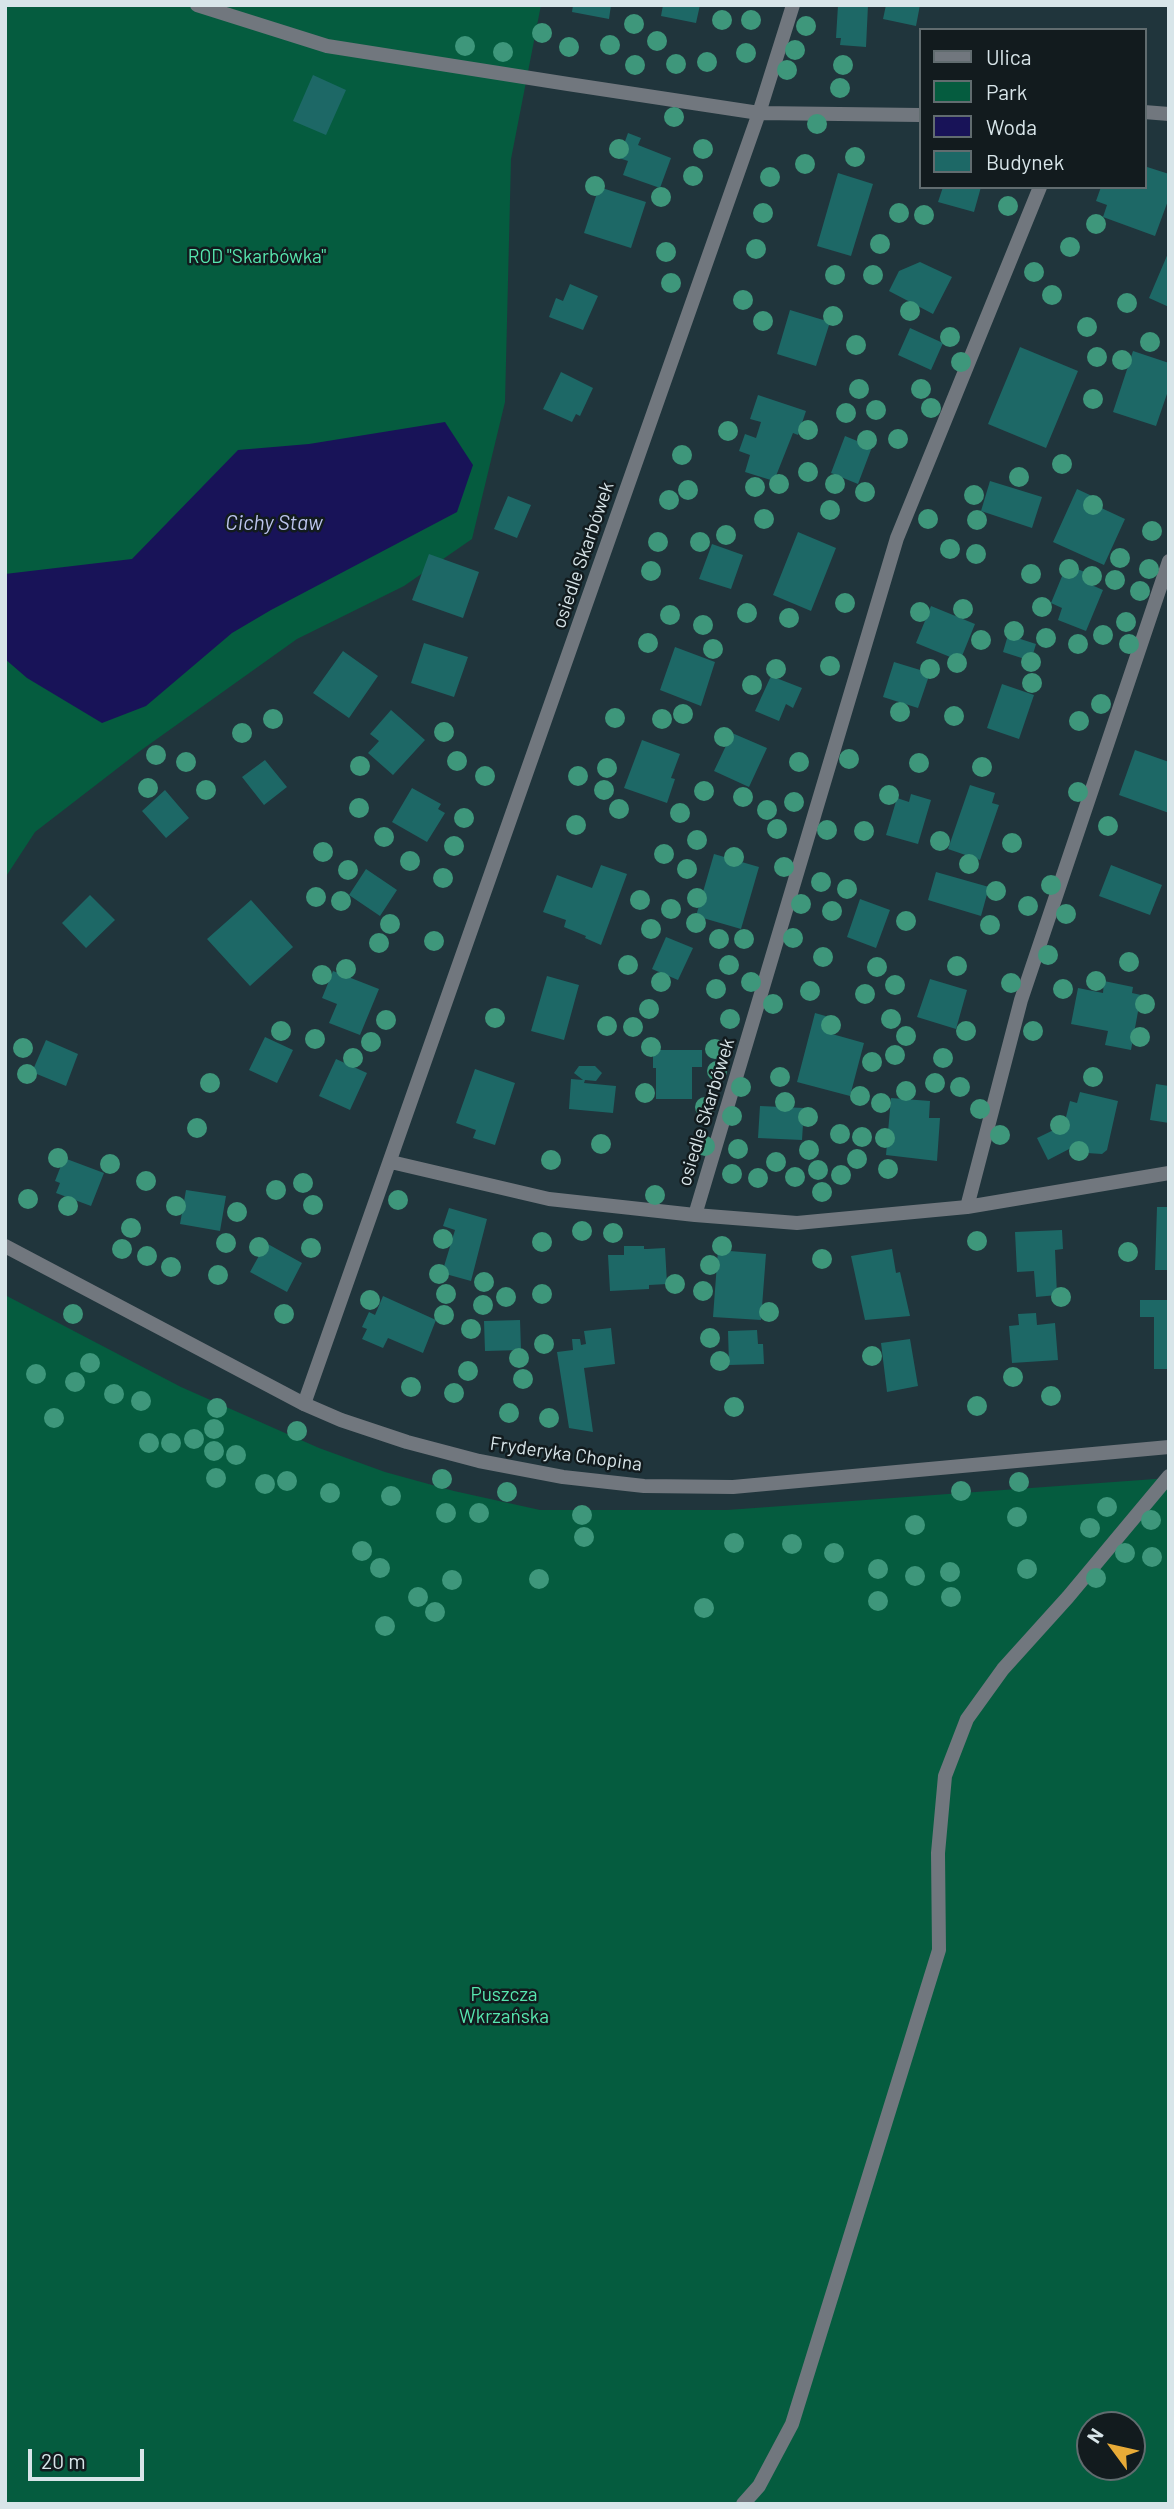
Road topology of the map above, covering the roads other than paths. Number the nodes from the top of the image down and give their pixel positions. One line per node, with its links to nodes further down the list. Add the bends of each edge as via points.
1 (197, 5): 4 (street, via 327,46)
2 (793, 5): 4 (street, osiedle Skarbówek)
3 (1146, 112): 5 (street)
4 (759, 113): 6 (street); 9 (street, osiedle Skarbówek)
5 (1169, 114)
6 (918, 115)
7 (1039, 189): 12 (street, osiedle Skarbówek, via 897,538)
8 (1169, 561): 11 (street, via 1021,1000)
9 (391, 1162): 12 (street, osiedle Skarbówek, via 549,1199); 14 (street, osiedle Skarbówek)
10 (1169, 1173): 11 (street, osiedle Skarbówek)
11 (967, 1207): 12 (street, osiedle Skarbówek, via 797,1223)
12 (695, 1215)
13 (5, 1246): 14 (street, Fryderyka Chopina)
14 (304, 1404): 15 (street, Fryderyka Chopina, via 407,1442 479,1461 644,1486 733,1487)
15 (1169, 1447)
16 (1169, 1476): 17 (street, via 1003,1669 967,1718 945,1776 938,1853 939,1950 792,2424 759,2486)
17 (743, 2504)

